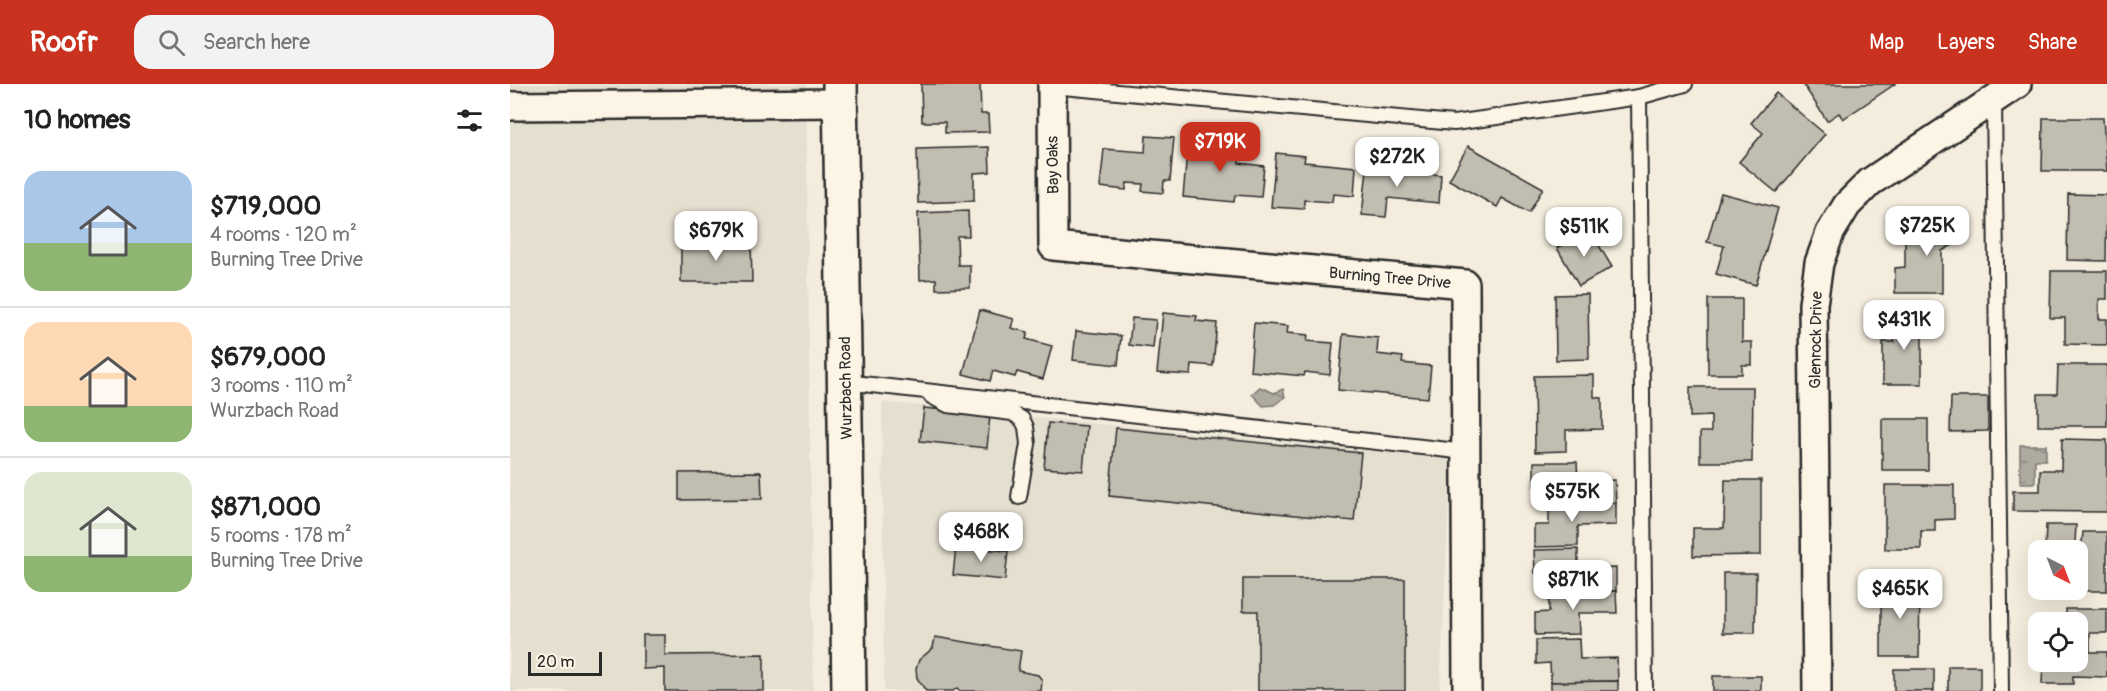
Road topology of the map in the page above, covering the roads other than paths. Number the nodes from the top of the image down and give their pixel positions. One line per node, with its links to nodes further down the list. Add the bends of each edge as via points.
1 (1685, 84): 5 (lane)
2 (2017, 84): 6 (street, Glenrock Drive)
3 (1052, 85): 5 (lane, via 1454,123); 8 (street, Bay Oaks)
4 (841, 93): 7 (street); 9 (main road, Wurzbach Road)
5 (1639, 97): 15 (lane)
6 (1994, 99): 16 (street, Glenrock Drive, via 1870,182 1847,205 1830,233 1819,263 1814,304); 17 (lane)
7 (510, 106)
8 (1053, 246): 11 (street, Burning Tree Drive, via 1465,284)
9 (845, 382): 10 (lane); 13 (main road, Wurzbach Road)
10 (921, 391): 11 (lane); 12 (lane, via 948,405 1012,413 1022,418 1028,444)
11 (1466, 452): 14 (street, Burning Tree Drive)
12 (1019, 497)
13 (849, 691)
14 (1467, 691)
15 (1645, 691)
16 (1817, 691)
17 (2001, 691)

